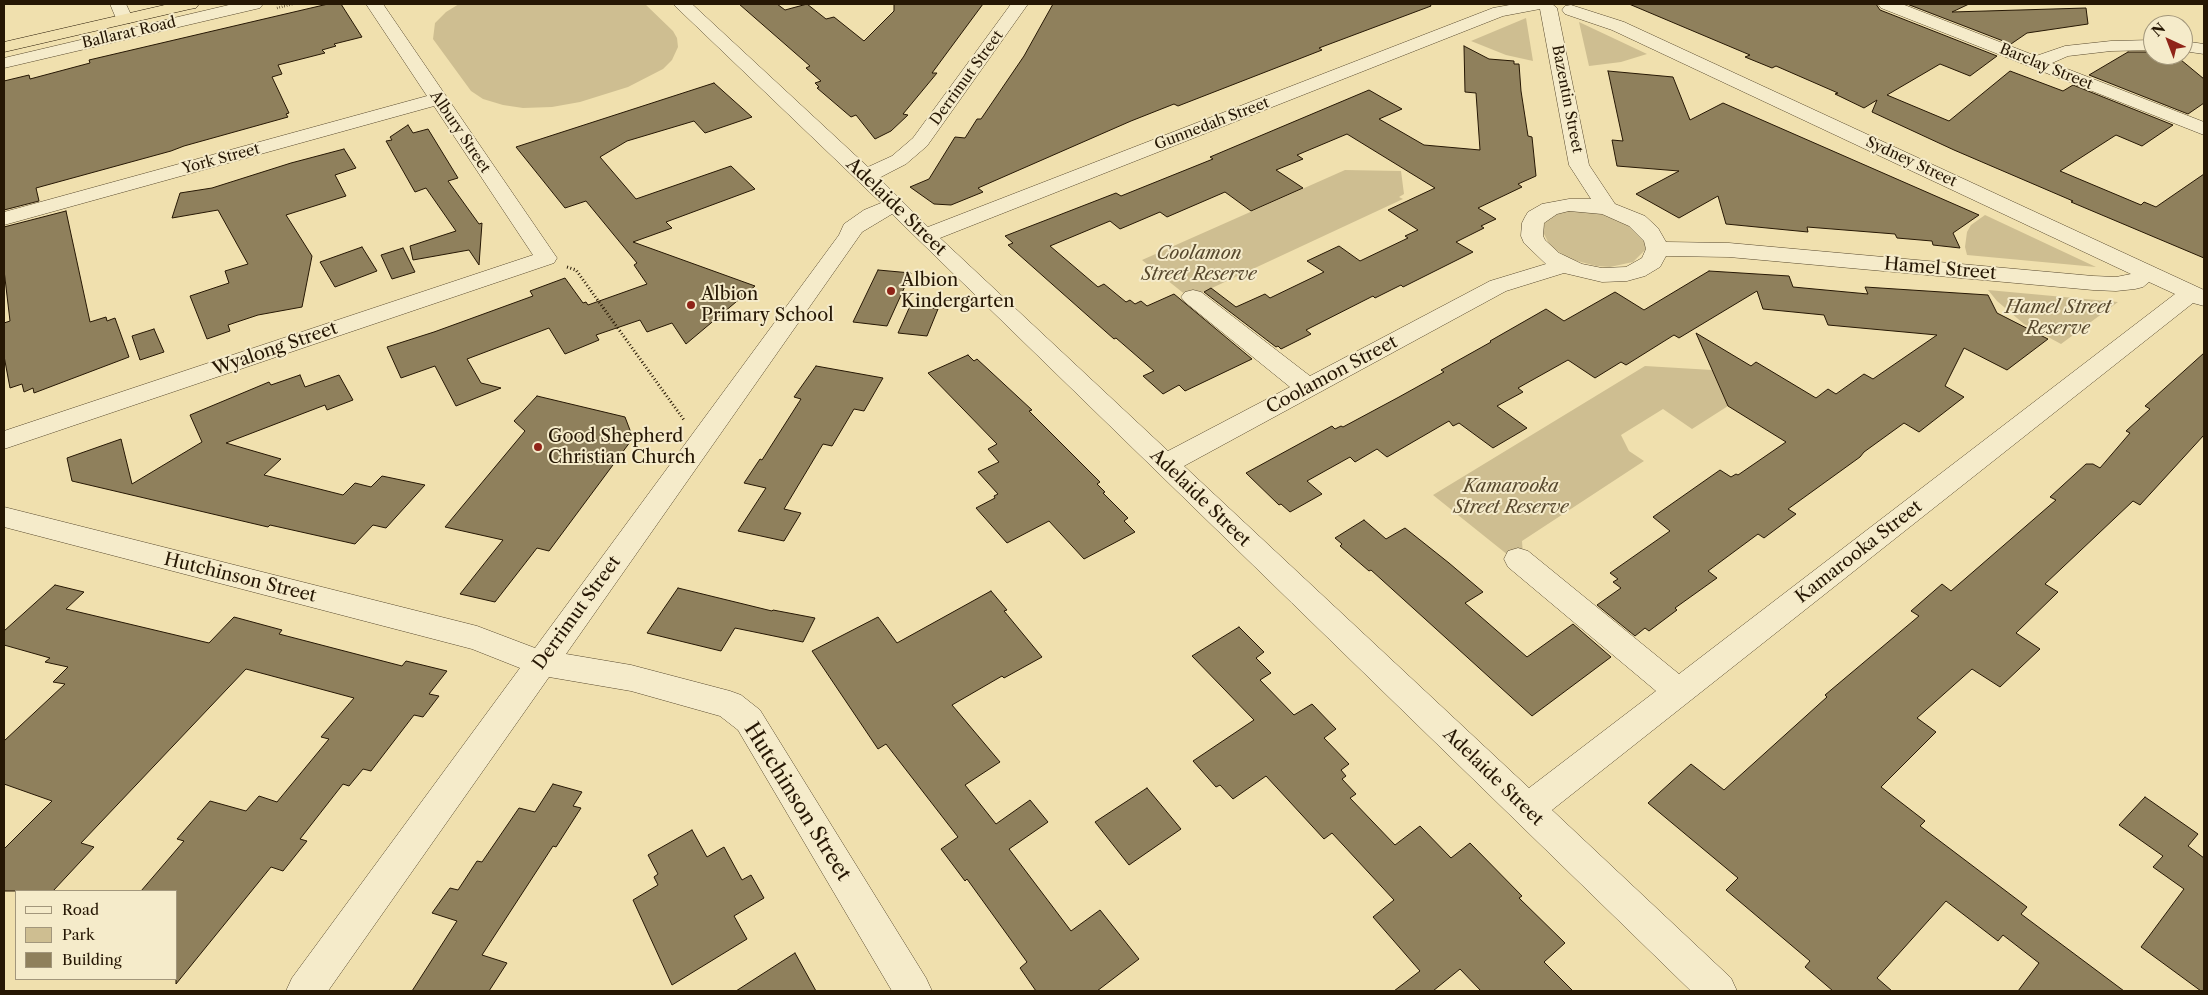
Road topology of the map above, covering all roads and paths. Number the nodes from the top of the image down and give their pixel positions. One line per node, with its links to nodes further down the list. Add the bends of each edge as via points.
1 (190, 4): 8 (highway, Ballarat Road)
2 (254, 4): 12 (street, Ballarat Road)
3 (375, 4): 14 (street, Albury Street)
4 (1020, 4): 17 (street, Derrimut Street, via 912,151 910,161 896,173)
5 (1887, 4): 13 (street, Barclay Street)
6 (688, 5): 17 (street, Adelaide Street)
7 (1559, 6): 9 (street, Gunnedah Street); 16 (street, Bazentin Street, via 1554,33); 27 (street, Sydney Street, via 1618,26)
8 (115, 8): 11 (highway, Ballarat Road)
9 (1505, 8): 22 (street, Gunnedah Street)
10 (2143, 45): 13 (street, via 2065,51)
11 (4, 46)
12 (4, 63)
13 (2036, 63): 15 (street, Barclay Street)
14 (437, 99): 21 (street, York Street); 25 (street, Albury Street)
15 (2204, 129)
16 (1580, 165): 18 (street, Bazentin Street); 19 (street, Bazentin Street)
17 (869, 180): 20 (street, Adelaide Street)
18 (1569, 205): 19 (street); 24 (street, via 1550,209 1536,217 1532,236)
19 (1607, 208): 23 (street, via 1632,219)
20 (900, 211): 22 (street, Adelaide Street); 32 (street, Derrimut Street, via 850,236)
21 (4, 219)
22 (925, 236): 34 (street, Adelaide Street)
23 (1653, 241): 26 (street, via 1652,262 1627,274 1595,274); 27 (street, Hamel Street, via 2093,283 2135,282)
24 (1540, 249): 26 (street); 28 (street, Coolamon Street)
25 (546, 258): 32 (path, via 576,270 686,422); 33 (street, Wyalong Street)
26 (1564, 266): 28 (street, Coolamon Street)
27 (2147, 272): 29 (street, Sydney Street)
28 (1498, 286): 31 (street, Coolamon Street)
29 (2198, 296): 38 (street, Kamarooka Street)
30 (1193, 297): 31 (street)
31 (1308, 388): 34 (street, Coolamon Street)
32 (710, 429): 37 (street, Derrimut Street)
33 (4, 440)
34 (1166, 464): 39 (street, Adelaide Street)
35 (4, 517): 37 (street, Hutchinson Street)
36 (1518, 559): 38 (street)
37 (547, 655): 40 (street, Derrimut Street); 41 (street, Hutchinson Street, via 730,704 749,720)
38 (1679, 692): 39 (street, Kamarooka Street)
39 (1527, 810): 42 (street, Adelaide Street)
40 (305, 991)
41 (913, 991)
42 (1718, 991)

